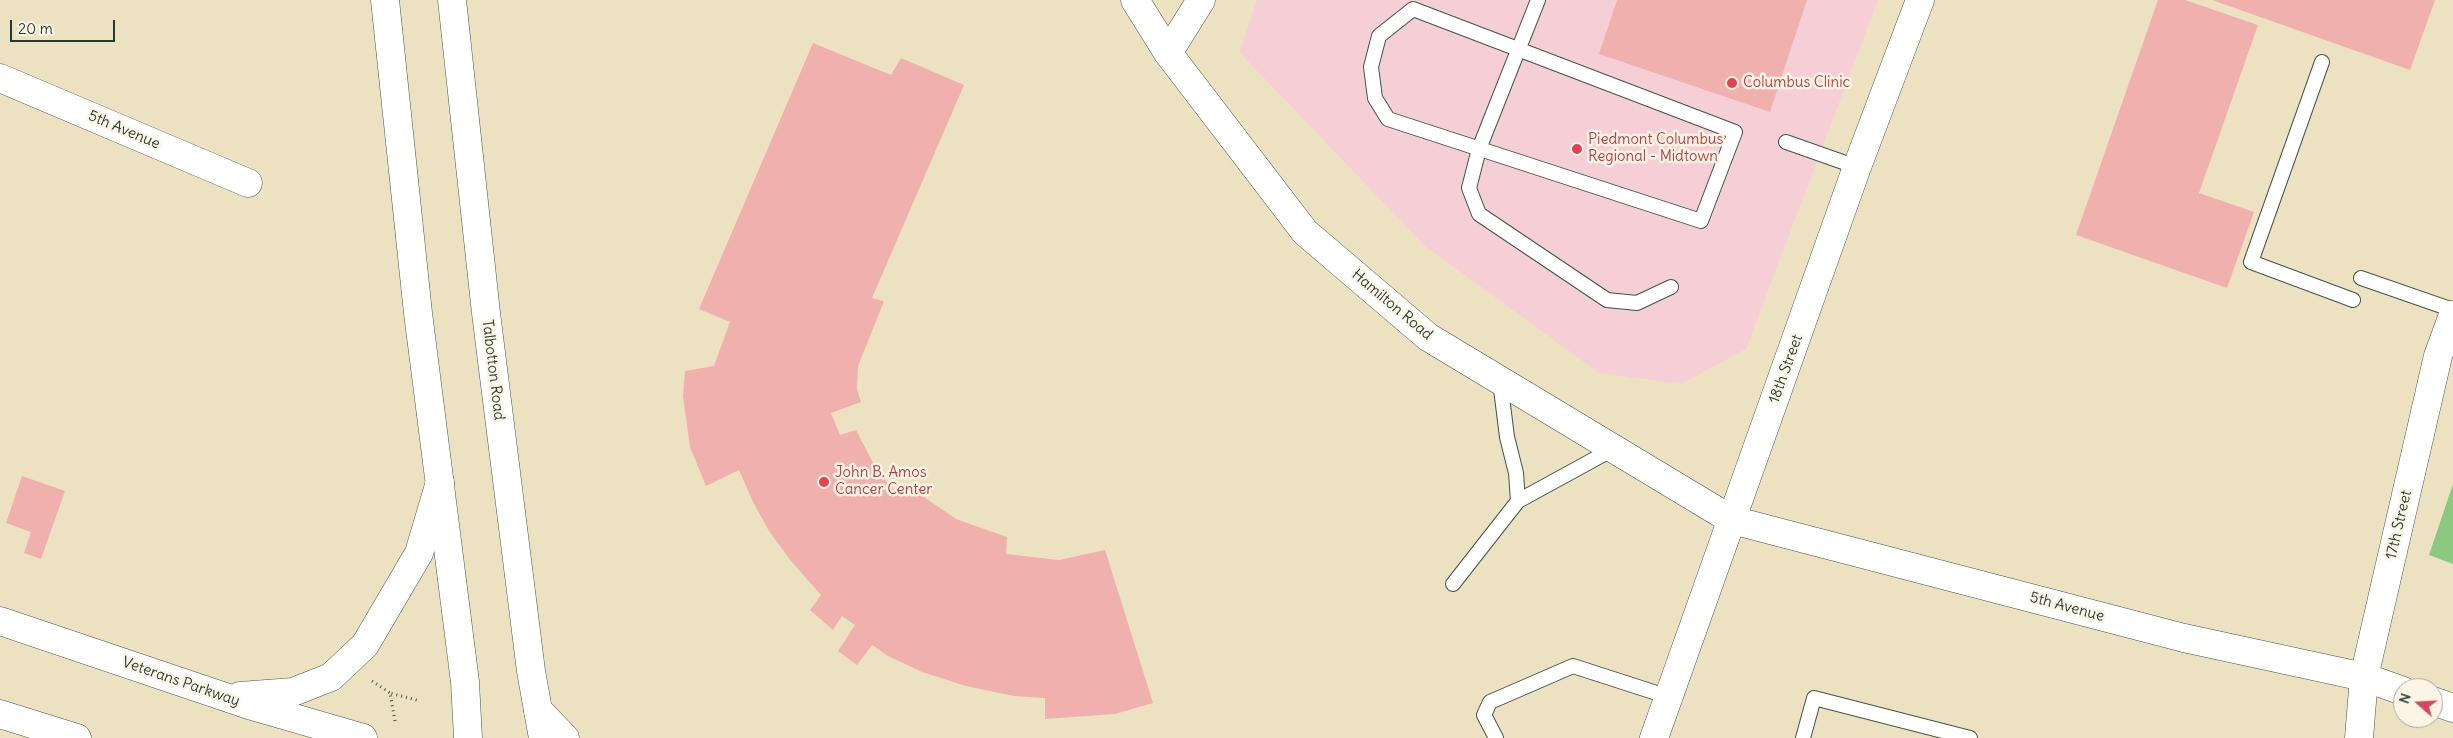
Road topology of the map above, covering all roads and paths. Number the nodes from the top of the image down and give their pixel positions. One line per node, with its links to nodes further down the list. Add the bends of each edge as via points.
1 (384, 0): 22 (street)
2 (452, 0): 32 (street, Talbotton Road, via 488,332)
3 (1135, 0): 8 (street, Hamilton Road)
4 (1201, 0): 8 (street)
5 (1538, 0): 7 (lane)
6 (1920, 0): 13 (street, 18th Street)
7 (1520, 50): 12 (lane); 12 (lane, via 1413,9 1379,36 1371,67 1375,98 1388,119); 12 (lane, via 1734,132 1701,221)
8 (1168, 53): 20 (street, Hamilton Road, via 1305,232 1428,337)
9 (2322, 62): 17 (lane, via 2251,262)
10 (0, 78): 14 (street, 5th Avenue)
11 (1786, 142): 13 (lane)
12 (1479, 148): 16 (lane, via 1469,188 1479,214 1607,300 1637,303)
13 (1857, 167): 24 (street, 18th Street)
14 (248, 183)
15 (2361, 278): 18 (lane)
16 (1670, 287)
17 (2353, 300)
18 (2453, 310)
19 (2453, 315): 27 (street, 17th Street, via 2438,356)
20 (1500, 380): 21 (street, Hamilton Road); 23 (lane)
21 (1613, 448): 23 (lane); 24 (street, Hamilton Road)
22 (440, 482): 29 (street, via 419,553 365,645 331,677 293,692); 37 (street, via 465,682)
23 (1518, 501): 25 (lane)
24 (1732, 520): 27 (street, 5th Avenue, via 2184,638); 30 (street, 18th Street)
25 (1453, 584)
26 (0, 621): 29 (street, Veterans Parkway)
27 (2364, 677): 28 (street, 5th Avenue); 44 (street, 17th Street)
28 (2393, 687)
29 (226, 697): 36 (street, Veterans Parkway)
30 (1668, 697): 40 (lane, via 1572,666 1490,702 1484,715); 41 (street, 18th Street)
31 (420, 701): 34 (path, via 390,693)
32 (538, 710): 38 (street, Talbotton Road); 39 (street)
33 (0, 714): 35 (street)
34 (396, 721)
35 (76, 738)
36 (363, 738)
37 (468, 738)
38 (544, 738)
39 (564, 738)
40 (1496, 738)
41 (1654, 738)
42 (1803, 738): 43 (lane, via 1814,698)
43 (1970, 738)
44 (2359, 738)

